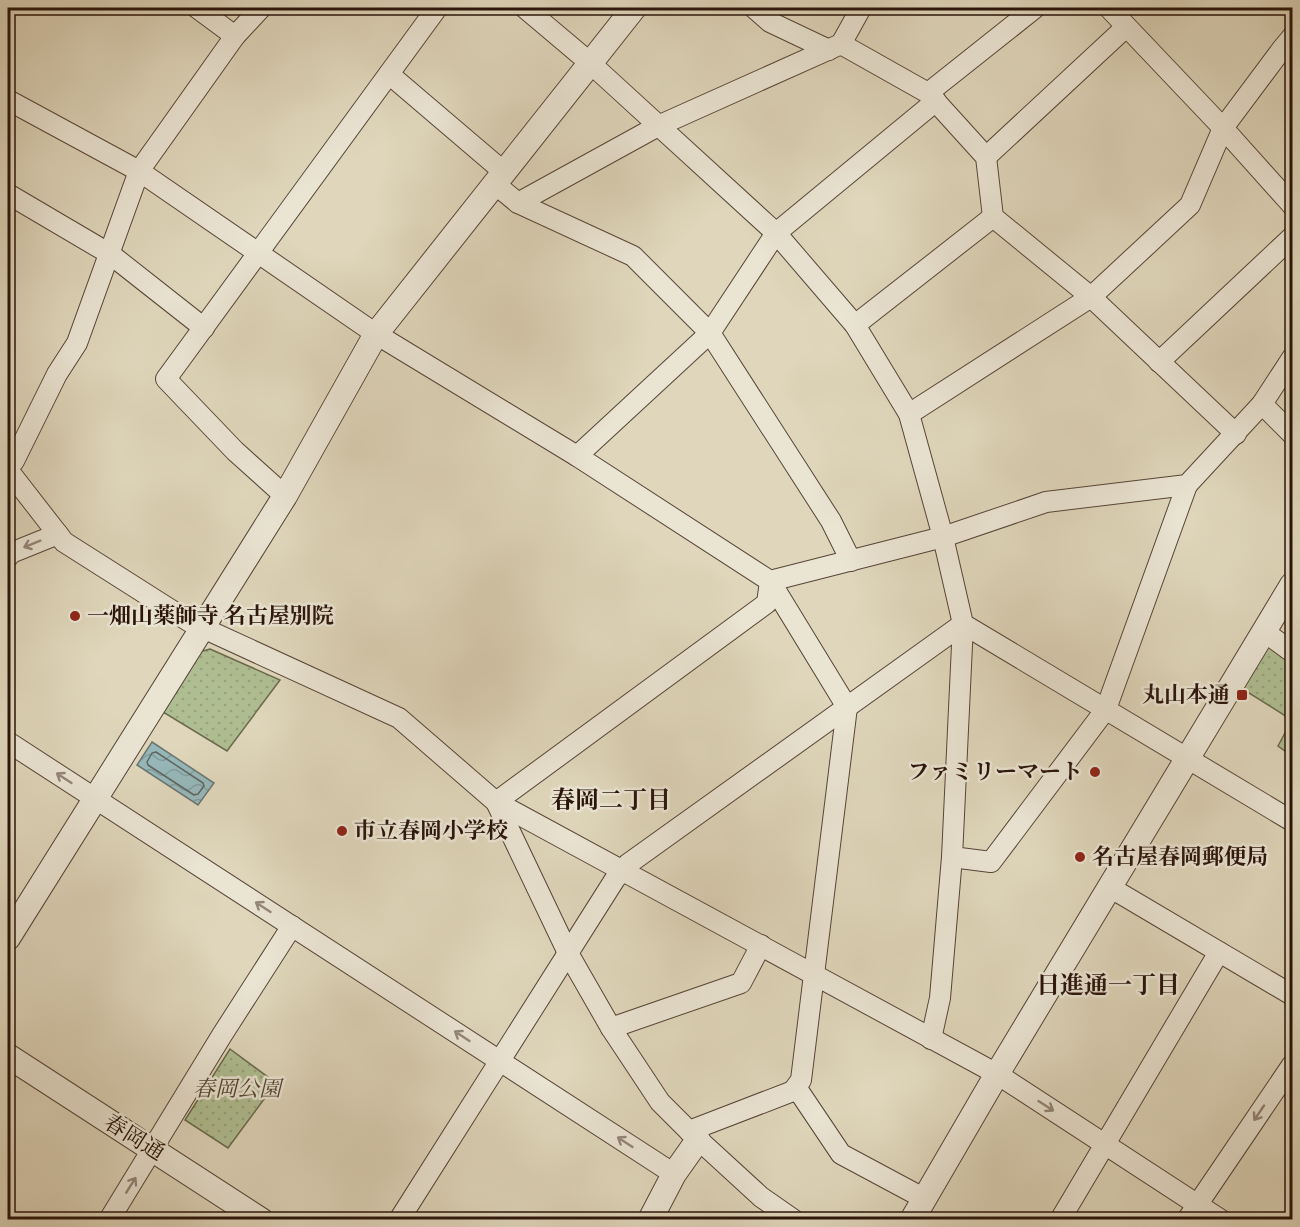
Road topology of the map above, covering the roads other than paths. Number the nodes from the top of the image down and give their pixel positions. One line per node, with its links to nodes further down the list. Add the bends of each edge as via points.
1 (197, 8): 11 (street)
2 (261, 8): 11 (street)
3 (437, 8): 15 (street)
4 (525, 8): 14 (street)
5 (634, 8): 14 (street)
6 (754, 8): 13 (street, via 770,22)
7 (861, 8): 13 (street)
8 (1035, 8): 16 (street)
9 (1109, 8): 10 (street)
10 (1126, 27): 19 (street); 20 (street)
11 (235, 36): 21 (street)
12 (1293, 37): 19 (street)
13 (835, 47): 16 (street); 18 (street)
14 (589, 63): 18 (street); 22 (street)
15 (389, 74): 22 (street); 30 (street)
16 (932, 97): 20 (street); 27 (street)
17 (8, 100): 21 (street)
18 (658, 126): 24 (street); 27 (street)
19 (1223, 128): 25 (street); 31 (street, via 1190,205)
20 (986, 157): 26 (street)
21 (140, 171): 29 (street); 30 (street)
22 (500, 179): 24 (street); 35 (street)
23 (8, 194): 29 (street)
24 (518, 203): 34 (street, via 633,256)
25 (1293, 205)
26 (993, 217): 31 (street); 32 (street)
27 (776, 234): 32 (street); 34 (street)
28 (1293, 237): 37 (street)
29 (110, 254): 33 (street); 43 (street, via 77,343)
30 (259, 254): 33 (street); 35 (street)
31 (1091, 297): 37 (street); 39 (street)
32 (855, 325): 39 (street)
33 (204, 328): 45 (street, via 166,379)
34 (710, 333): 42 (street); 49 (street, via 831,521)
35 (376, 334): 42 (street); 45 (street)
36 (1293, 358): 38 (street)
37 (1158, 362): 40 (street)
38 (1262, 404): 40 (street); 41 (street)
39 (909, 414): 47 (street)
40 (1236, 434): 44 (street)
41 (1293, 434)
42 (577, 456): 50 (street)
43 (8, 468): 46 (street)
44 (1187, 485): 47 (street, via 1046,502); 57 (street)
45 (285, 496): 53 (street)
46 (58, 534): 48 (street, one-way to 48); 53 (street, via 64,542)
47 (943, 537): 49 (street); 52 (street)
48 (8, 557)
49 (851, 561): 50 (street)
50 (770, 581): 56 (street); 61 (street, via 767,603)
51 (1293, 585): 54 (street)
52 (963, 624): 56 (street); 57 (street); 63 (street)
53 (202, 627): 60 (street); 61 (street, via 399,718)
54 (1264, 632): 55 (street); 59 (street)
55 (1293, 652)
56 (847, 707): 64 (street); 71 (street)
57 (1106, 710): 59 (street); 63 (street, via 991,862)
58 (8, 742): 60 (street, one-way to 58)
59 (1189, 759): 62 (street); 65 (street)
60 (95, 798): 66 (street, one-way to 60); 67 (street)
61 (496, 802): 64 (street); 70 (street)
62 (1293, 821)
63 (952, 857): 74 (street, via 940,998)
64 (622, 872): 68 (street); 70 (street)
65 (1111, 888): 69 (street); 78 (street)
66 (292, 926): 76 (street, one-way to 66); 82 (street)
67 (8, 938)
68 (761, 945): 71 (street); 73 (street, via 741,983)
69 (1219, 952): 72 (street); 81 (street)
70 (568, 953): 73 (street); 76 (street)
71 (814, 975): 74 (street); 79 (street, via 801,1080)
72 (1293, 996)
73 (611, 1028): 80 (street, via 660,1102)
74 (931, 1039): 78 (street)
75 (8, 1056): 82 (street, 春岡通)
76 (501, 1061): 83 (street, one-way to 76); 88 (street)
77 (1293, 1065): 85 (street, one-way to 85)
78 (997, 1074): 81 (street, one-way to 81); 84 (street)
79 (793, 1091): 80 (street); 84 (street, via 800,1093 841,1154)
80 (694, 1135): 83 (street); 90 (street, via 761,1197)
81 (1106, 1145): 85 (street); 92 (street)
82 (152, 1150): 86 (street, one-way to 82); 87 (street, 春岡通)
83 (674, 1174): 89 (street)
84 (925, 1199): 91 (street)
85 (1192, 1212): 93 (street)
86 (109, 1220)
87 (261, 1220)
88 (399, 1220)
89 (650, 1220)
90 (794, 1220)
91 (912, 1220)
92 (1060, 1220)
93 (1221, 1220)

